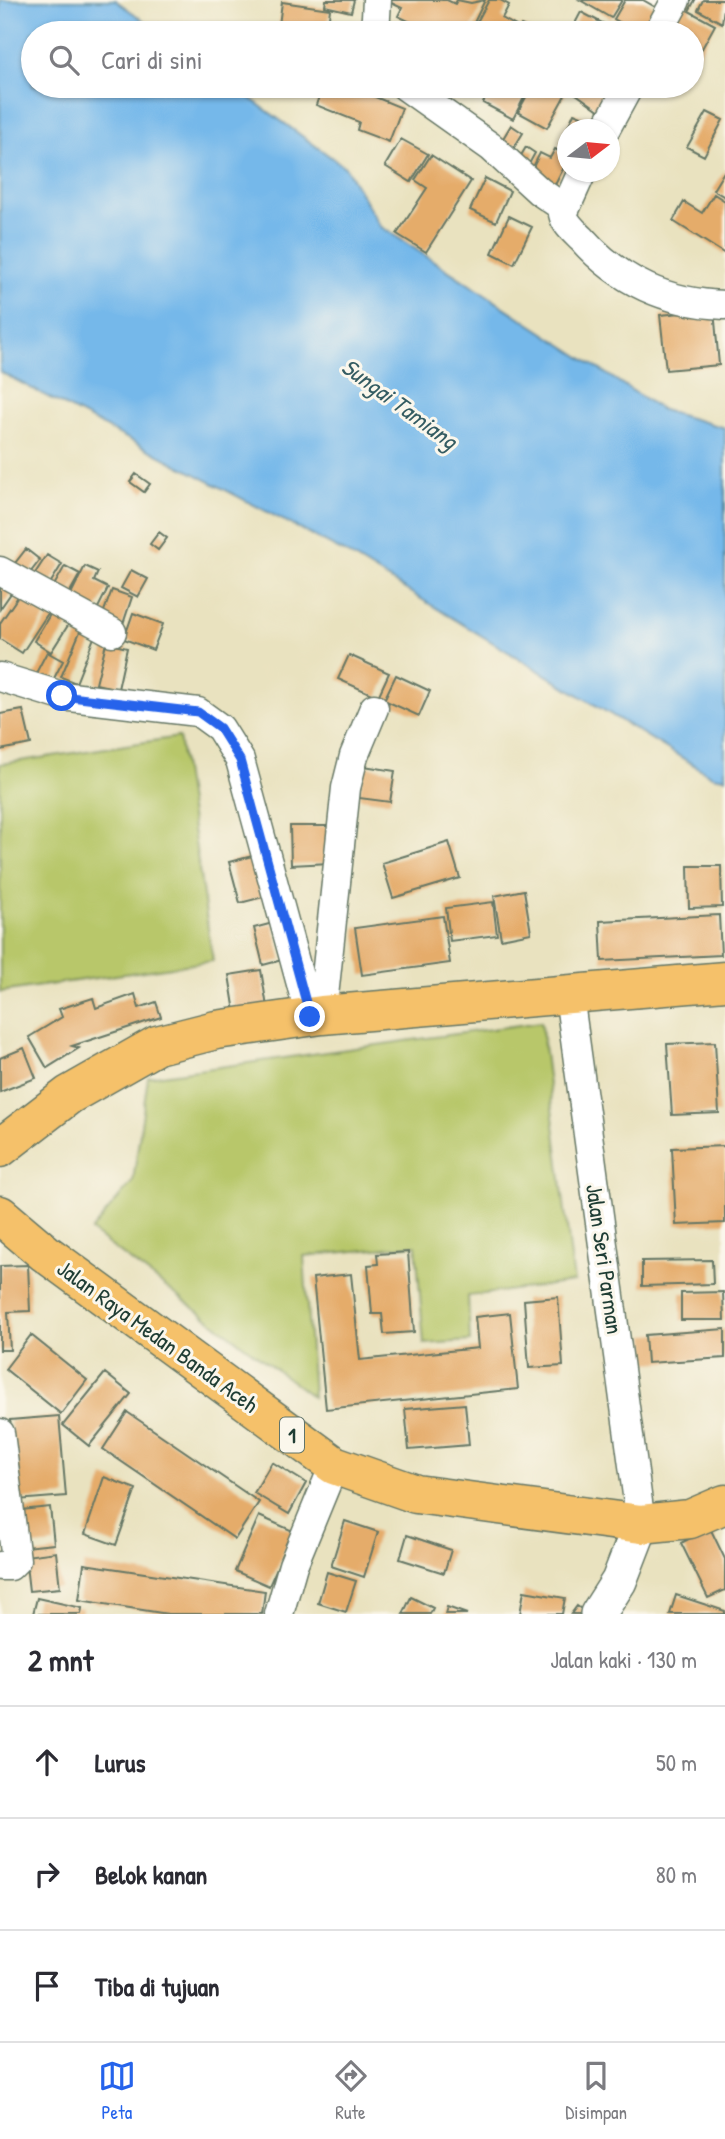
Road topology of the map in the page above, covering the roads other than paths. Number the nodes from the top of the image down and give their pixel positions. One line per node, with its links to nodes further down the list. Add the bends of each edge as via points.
1 (377, 0): 3 (street)
2 (676, 0): 4 (street)
3 (375, 21)
4 (664, 21)
5 (422, 98): 9 (street, via 491,147)
6 (622, 98): 7 (street)
7 (611, 119)
8 (577, 182): 9 (street)
9 (564, 208): 10 (street, via 564,220 631,281 657,295 691,304)
10 (725, 305)
11 (0, 571): 12 (street)
12 (111, 632)
13 (0, 677): 17 (street, via 62,696 198,712 220,728 240,760)
14 (374, 708): 17 (street, via 346,788)
15 (725, 981): 16 (highway)
16 (569, 995): 17 (highway); 23 (street, Jalan Seri Parman)
17 (316, 1016): 18 (highway, via 216,1030 157,1045 69,1095)
18 (0, 1148)
19 (0, 1210): 21 (highway, Jalan Raya Medan Banda Aceh / 1, via 45,1253)
20 (0, 1433): 24 (street, via 16,1555 12,1565)
21 (334, 1465): 23 (highway, Jalan Raya Medan Banda Aceh / 1, via 416,1494); 26 (street, via 293,1565)
22 (725, 1504): 23 (highway, Jalan Raya Medan Banda Aceh / 1, via 690,1519)
23 (641, 1524): 25 (street)
24 (0, 1566)
25 (620, 1597): 27 (street)
26 (279, 1614)
27 (598, 1614)

